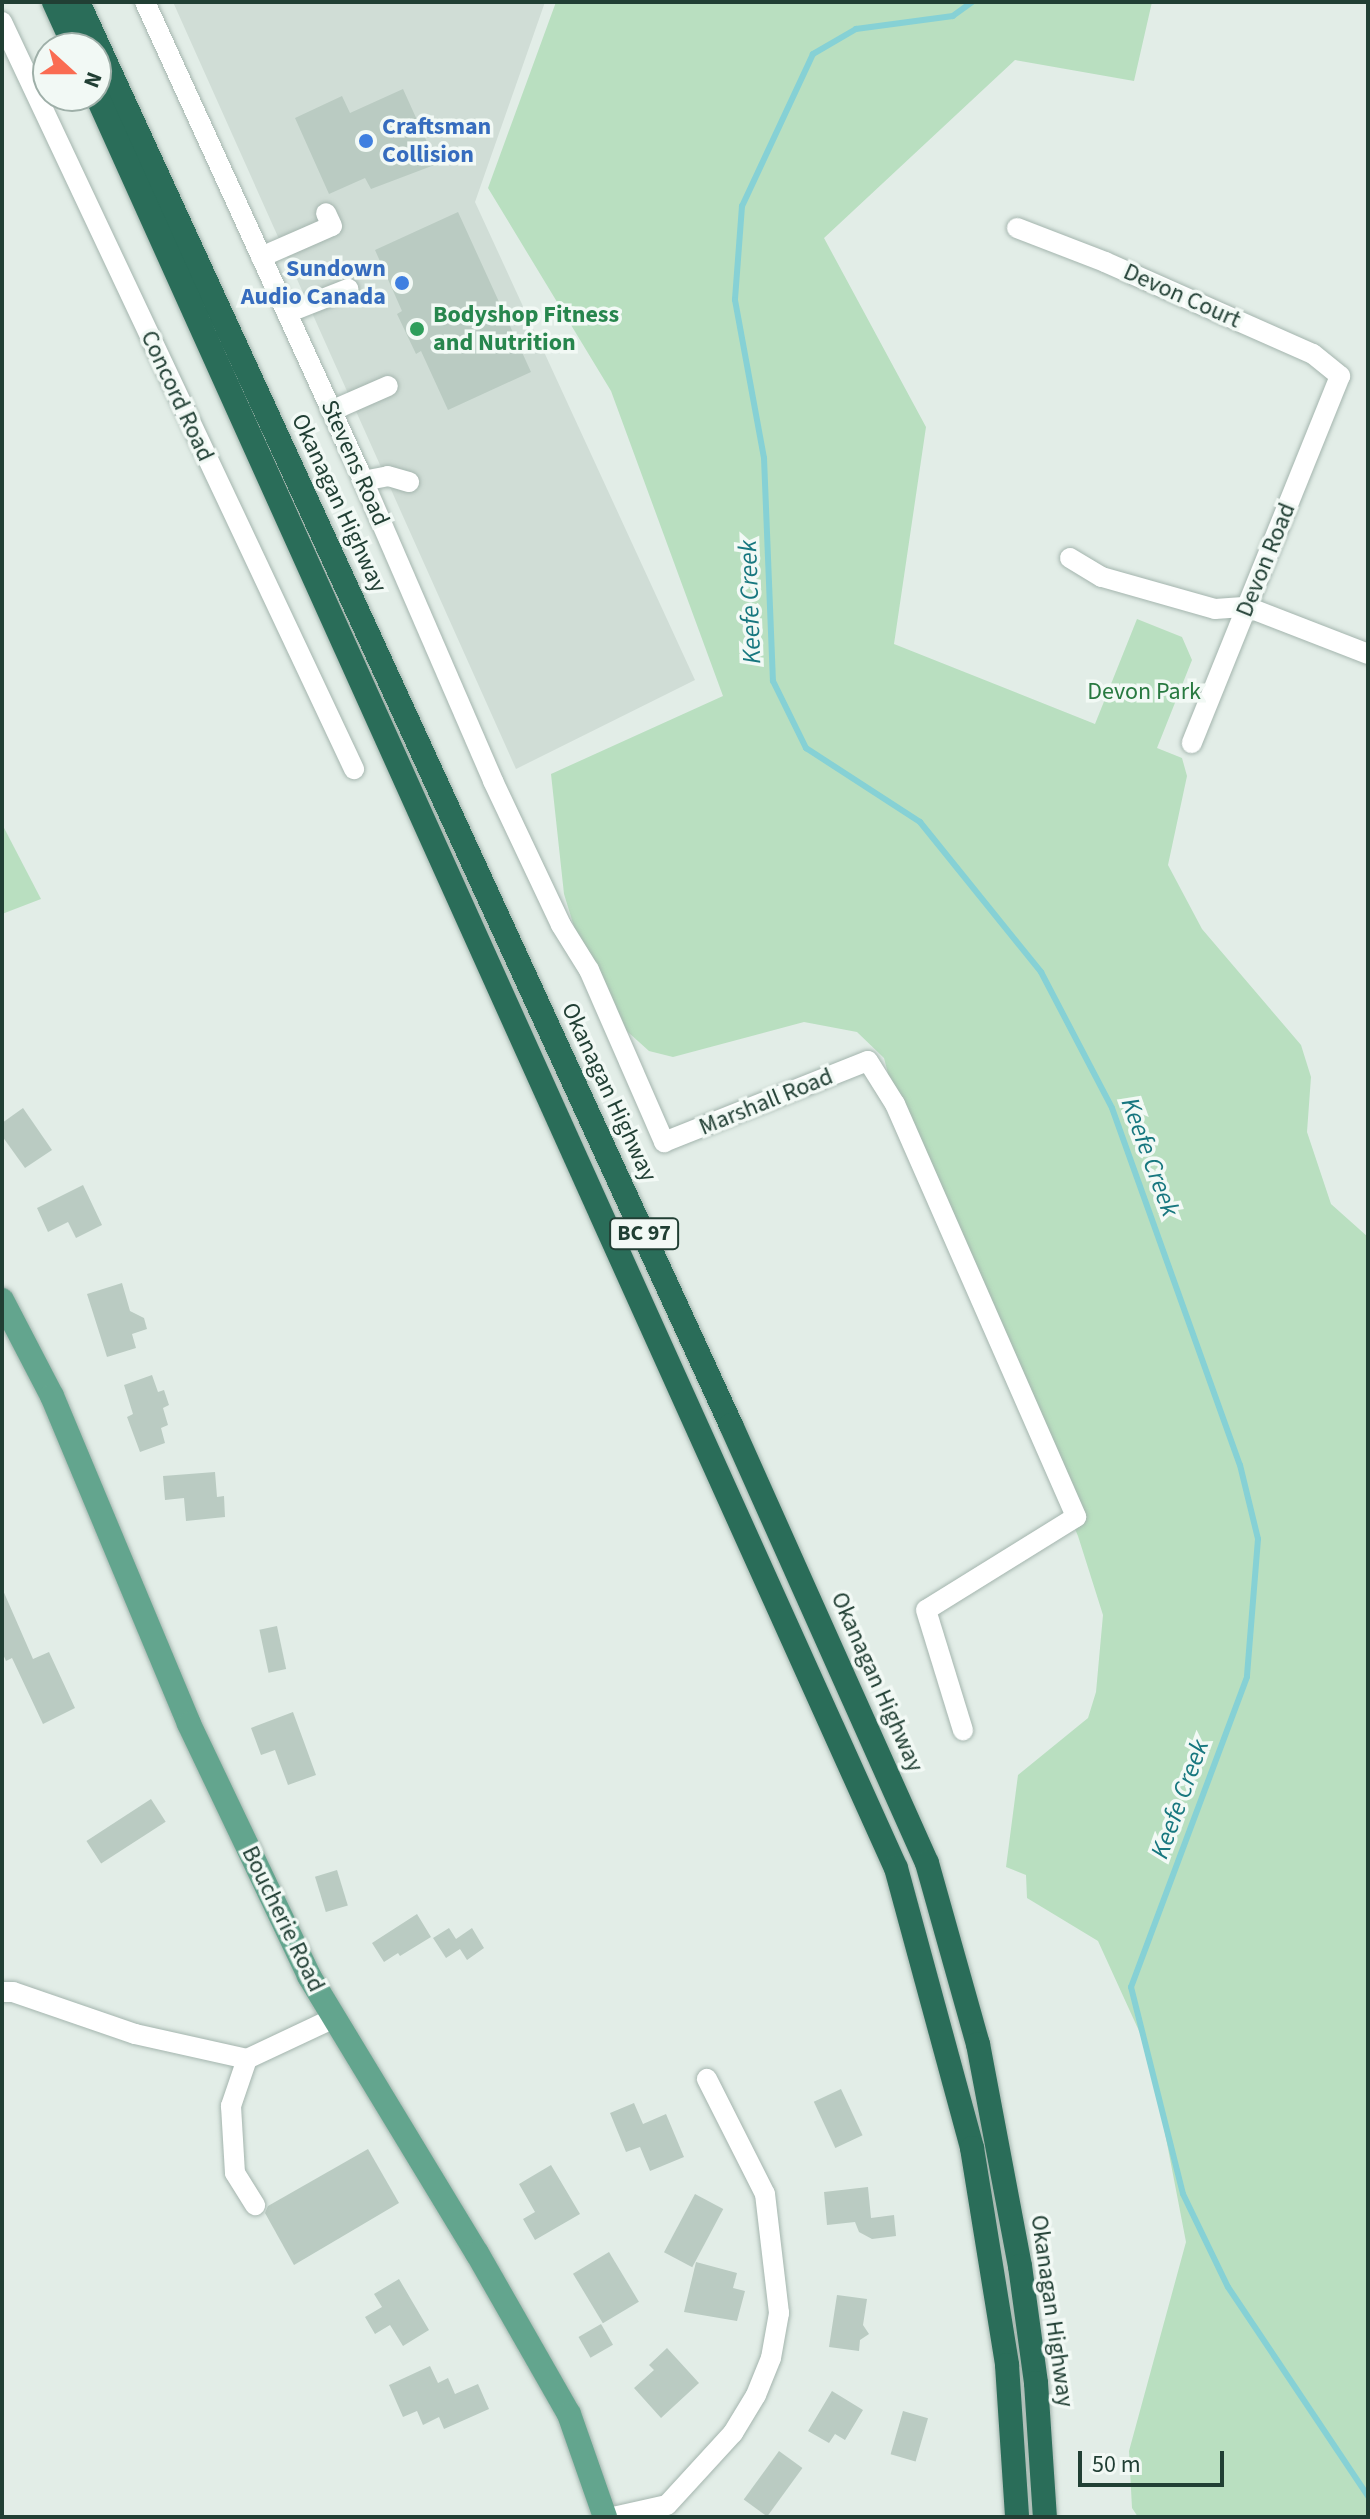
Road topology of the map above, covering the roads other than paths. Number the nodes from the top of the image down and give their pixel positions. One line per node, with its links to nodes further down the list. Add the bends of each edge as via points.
1 (54, 2): 5 (highway)
2 (78, 2): 33 (highway, Okanagan Highway / BC 97, via 927,1863 978,2044 1020,2266 1036,2383)
3 (145, 2): 9 (street, Stevens Road)
4 (2, 22): 21 (street, Concord Road)
5 (68, 32)
6 (104, 112): 32 (highway, BC 97, via 896,1868 972,2148 1007,2365)
7 (326, 213): 9 (street, via 332,226)
8 (1017, 228): 12 (street, Devon Court, via 1313,354)
9 (261, 257): 11 (street, Stevens Road)
10 (348, 289): 11 (street)
11 (287, 313): 14 (street, Stevens Road)
12 (1340, 376): 18 (street, Devon Road)
13 (388, 386): 14 (street)
14 (331, 411): 15 (street, Stevens Road)
15 (363, 481): 16 (street, via 388,476); 22 (street, Stevens Road, via 493,781 561,925 589,970)
16 (409, 482)
17 (1070, 558): 18 (street, via 1102,577 1215,609)
18 (1247, 607): 19 (street); 20 (street, Devon Road)
19 (1368, 654)
20 (1192, 743)
21 (354, 769)
22 (664, 1142): 24 (street, Marshall Road, via 868,1061 895,1104 1076,1517 926,1610)
23 (2, 1300): 26 (main road, Boucherie Road, via 52,1396 189,1724)
24 (963, 1730)
25 (2, 1992): 27 (street, via 135,2034)
26 (334, 2018): 27 (street); 30 (main road, Boucherie Road, via 569,2414)
27 (247, 2059): 29 (street, via 231,2106 235,2173)
28 (707, 2079): 31 (street, via 765,2194 779,2313 771,2358 733,2433 667,2505)
29 (255, 2205)
30 (605, 2517)
31 (613, 2517)
32 (1017, 2517)
33 (1045, 2517)

